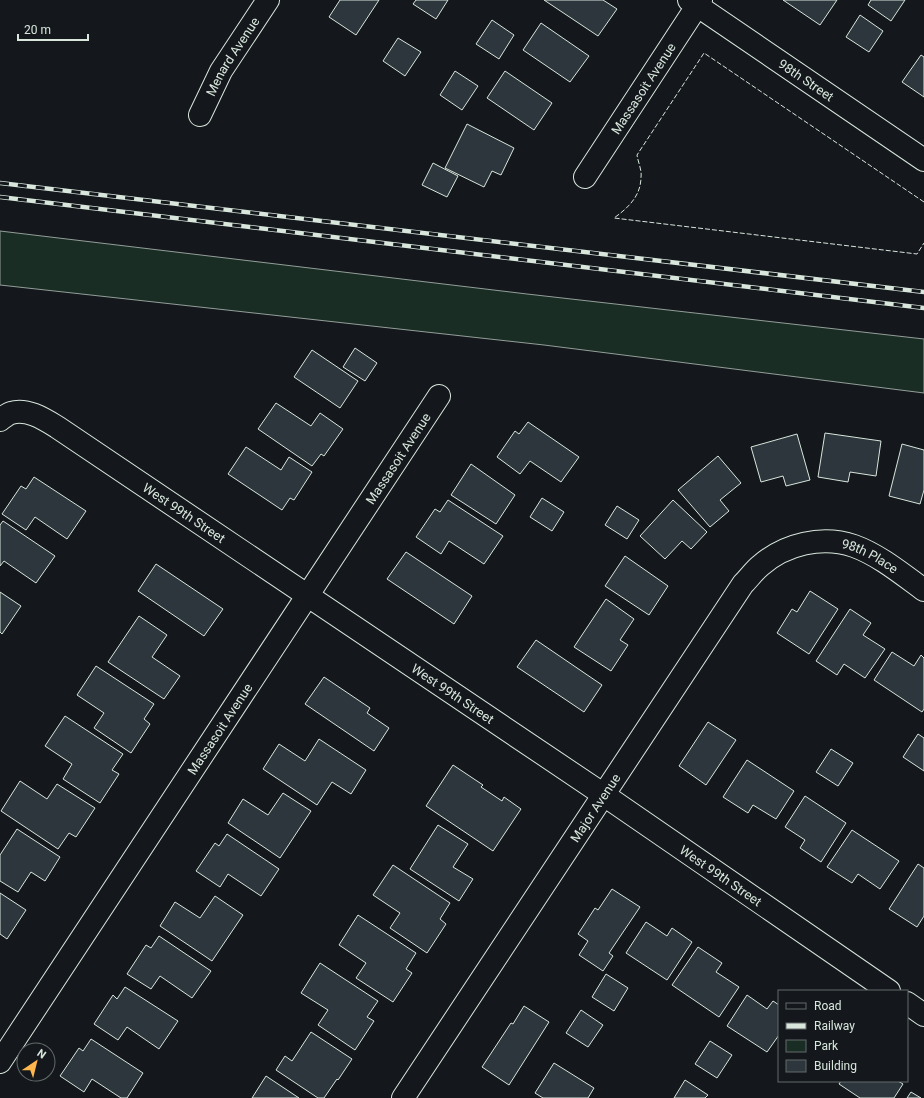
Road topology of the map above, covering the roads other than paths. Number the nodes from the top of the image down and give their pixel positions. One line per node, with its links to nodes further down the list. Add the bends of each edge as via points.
1 (268, 0): 3 (street, Menard Avenue, via 221,71)
2 (696, 2): 4 (street, 98th Street); 5 (street, Massasoit Avenue)
3 (200, 115)
4 (924, 160)
5 (585, 177)
6 (439, 396): 10 (street, Massasoit Avenue)
7 (5, 416): 10 (street, West 99th Street, via 23,412 40,417 56,426)
8 (810, 542): 9 (street, 98th Place, via 832,540 854,546 879,559); 11 (street, Major Avenue, via 780,552 760,566 743,584)
9 (924, 590)
10 (307, 596): 11 (street, West 99th Street); 15 (street, Massasoit Avenue)
11 (604, 795): 12 (street, West 99th Street); 16 (street, Major Avenue)
12 (888, 990)
13 (908, 1004): 14 (street)
14 (924, 1015)
15 (0, 1062)
16 (409, 1096)

